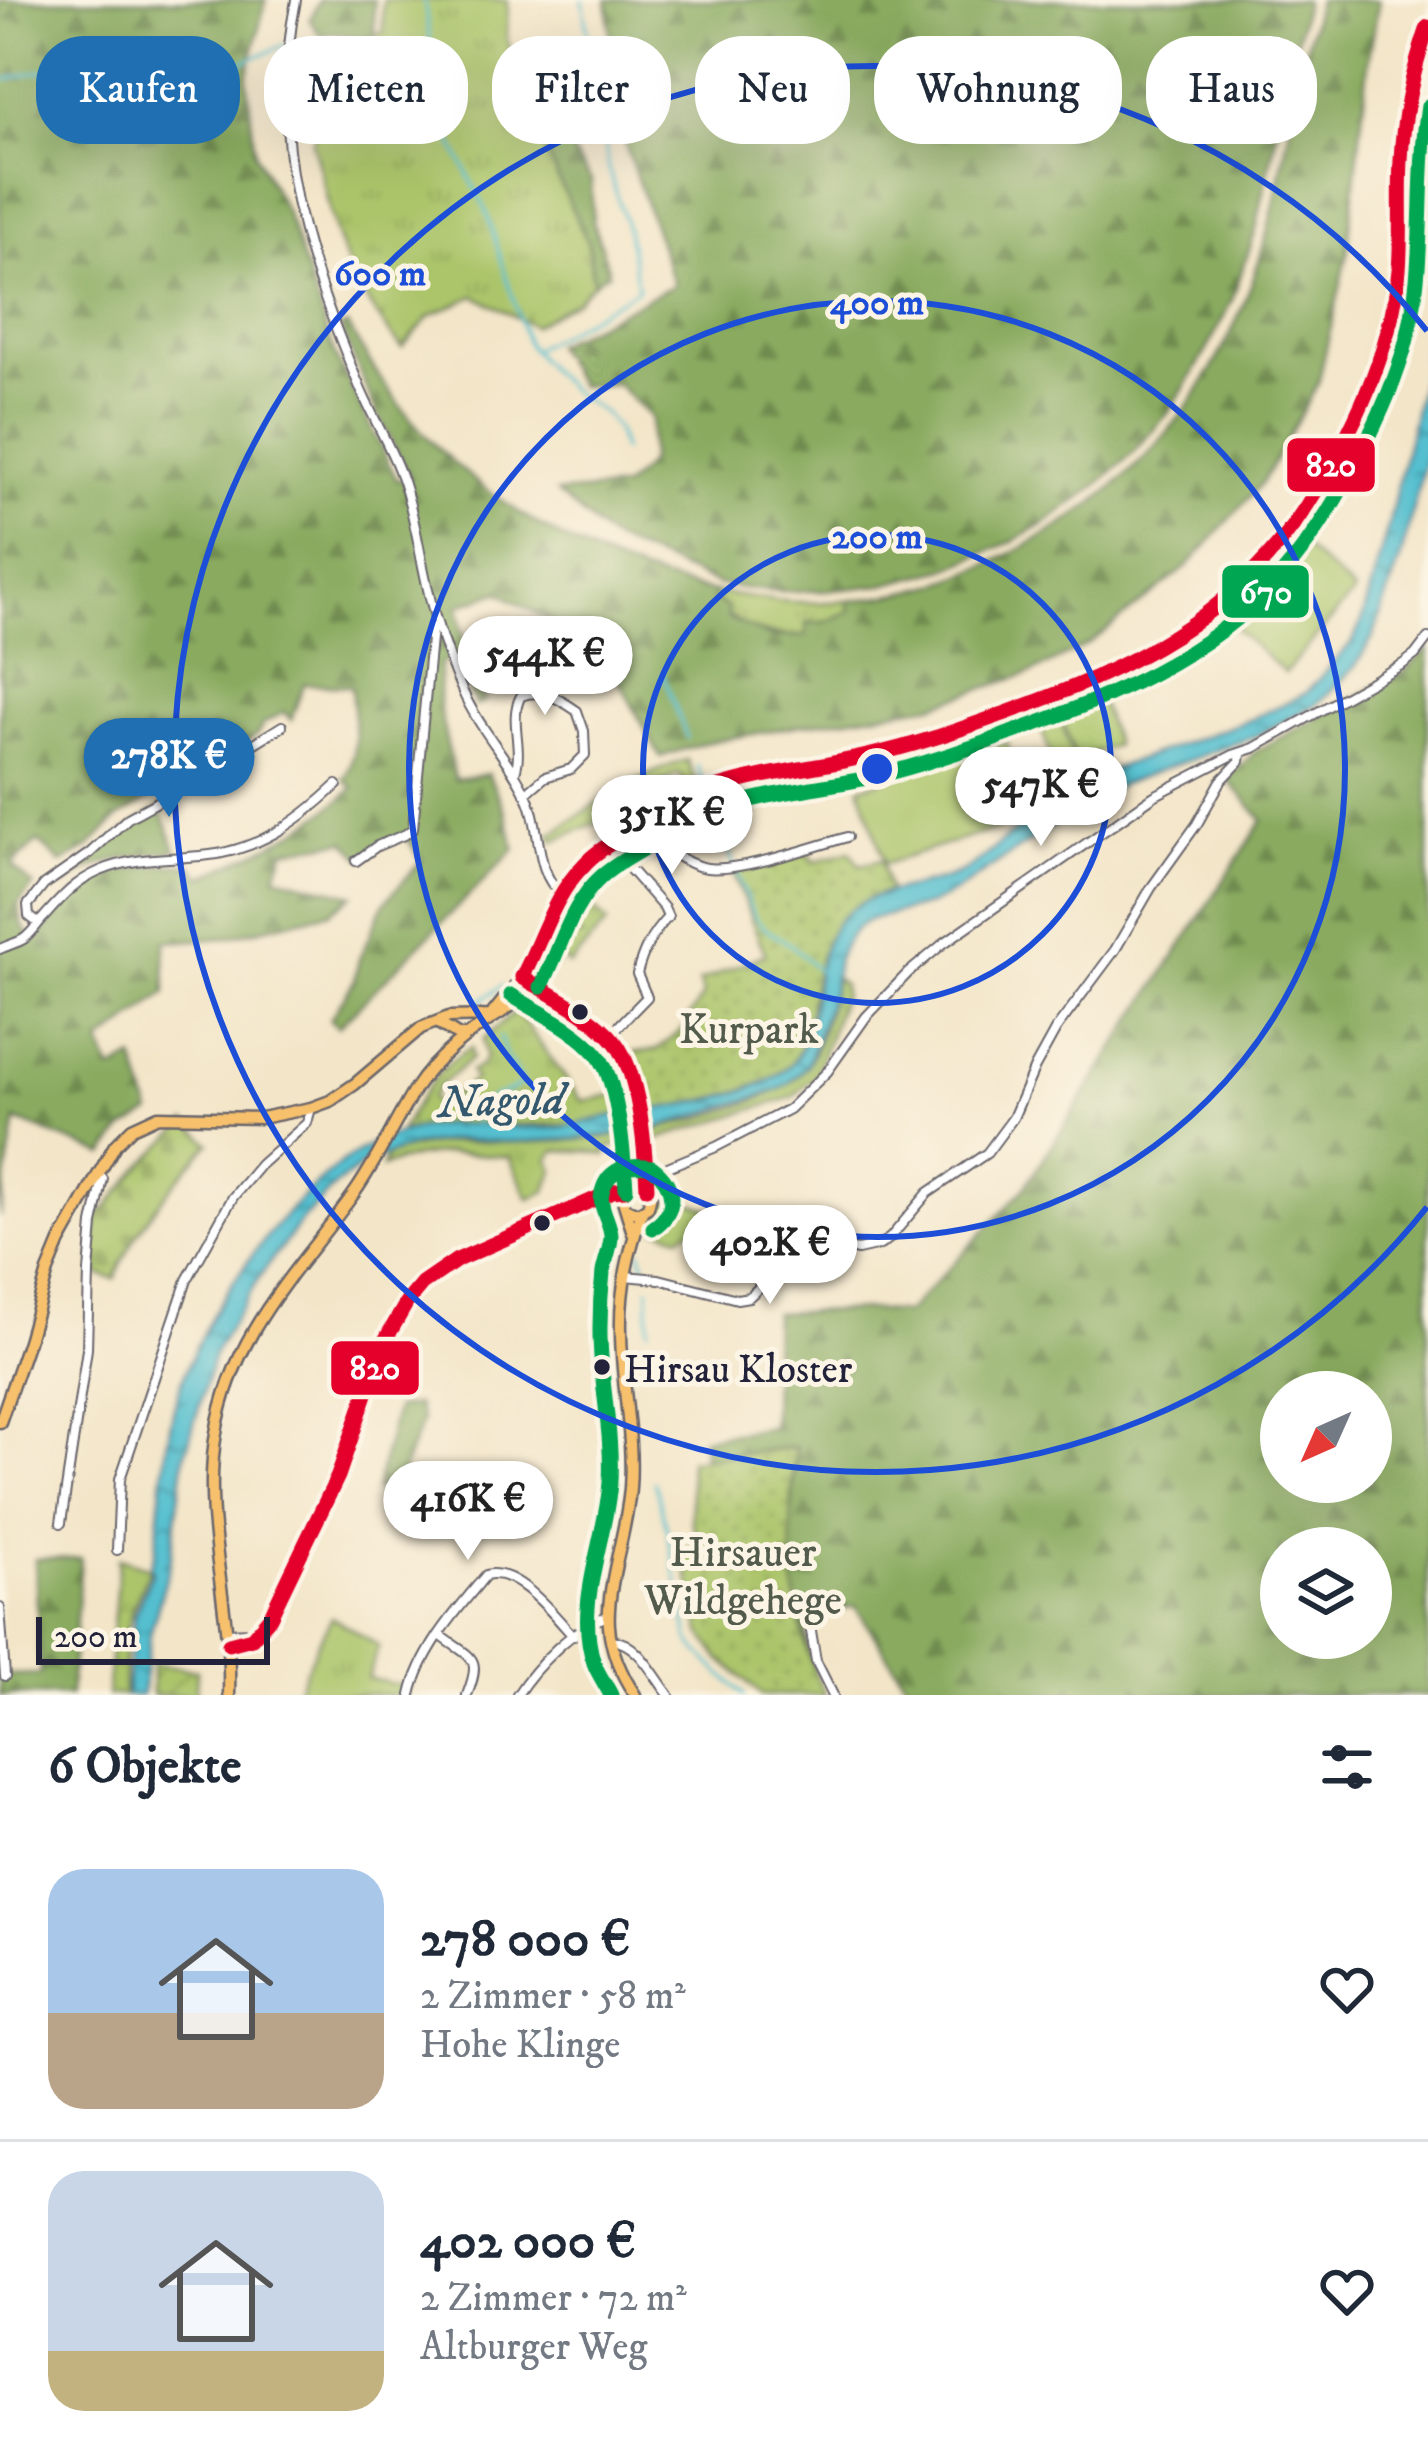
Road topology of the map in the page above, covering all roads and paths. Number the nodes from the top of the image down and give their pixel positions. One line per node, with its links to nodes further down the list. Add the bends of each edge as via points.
1 (296, 0): 3 (street, via 286,109 296,205 343,346 399,471)
2 (1428, 27): 10 (main road, via 1402,140 1398,277 1371,383 1332,461 1252,576 1126,664 1048,699 911,745 716,788)
3 (437, 624): 7 (street, via 473,712); 13 (street, via 413,828)
4 (1428, 638): 6 (street, via 1403,664)
5 (282, 726): 15 (street, via 128,818 44,884 28,904)
6 (1240, 755): 27 (street, via 1154,796 944,944 875,1008 789,1109); 30 (street, via 1056,1029 1003,1136 928,1192 890,1238 870,1249 818,1244 799,1251 737,1299)
7 (515, 772): 9 (street); 9 (street, via 521,696 545,694 577,711 585,755)
8 (338, 785): 15 (street, via 272,837 240,849 118,863 92,874)
9 (525, 794): 14 (street)
10 (642, 825): 11 (street, via 703,868); 14 (main road, via 596,854)
11 (847, 837)
12 (614, 851): 24 (street, via 668,917 637,974 647,998)
13 (356, 861)
14 (561, 894): 17 (main road)
15 (38, 923): 16 (street)
16 (0, 950)
17 (522, 977): 18 (main road); 19 (main road); 20 (main road)
18 (542, 990): 19 (main road); 24 (main road)
19 (512, 1003): 20 (main road)
20 (491, 1016): 21 (main road); 23 (main road)
21 (457, 1018): 22 (main road); 23 (main road)
22 (438, 1023): 23 (main road); 25 (main road)
23 (467, 1036): 39 (main road, via 425,1076 360,1184 255,1325 231,1376 212,1460)
24 (609, 1036): 27 (main road, via 625,1058 642,1144)
25 (311, 1108): 26 (main road, via 244,1119 158,1116 123,1136); 33 (street, via 307,1123 233,1198 187,1280 120,1479)
26 (98, 1174): 31 (main road, via 48,1271); 32 (street, via 87,1349)
27 (632, 1189): 28 (main road); 28 (main road, via 647,1188 651,1199); 29 (main road); 39 (street, via 457,1260 422,1284 383,1344 338,1476 264,1626 252,1638)
28 (642, 1212): 29 (main road)
29 (633, 1234): 30 (main road)
30 (624, 1276): 35 (main road, via 631,1481)
31 (0, 1422)
32 (61, 1522)
33 (118, 1550)
34 (0, 1608): 41 (street)
35 (609, 1616): 38 (street); 40 (main road)
36 (809, 1619): 48 (street)
37 (440, 1635): 38 (street, via 486,1575 500,1572); 43 (street); 44 (street, via 475,1662)
38 (573, 1636): 45 (street)
39 (228, 1639): 42 (main road)
40 (611, 1640): 46 (main road); 47 (street, via 635,1650)
41 (5, 1676)
42 (229, 1695)
43 (411, 1695)
44 (467, 1695)
45 (517, 1695)
46 (635, 1695)
47 (669, 1695)
48 (833, 1695)

